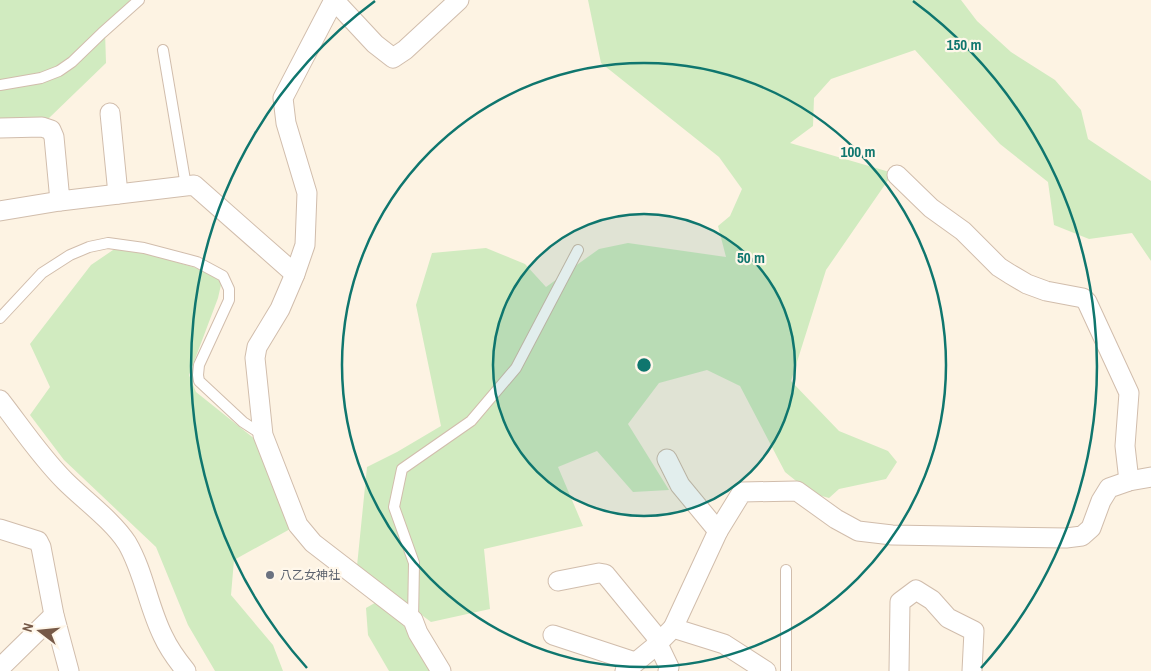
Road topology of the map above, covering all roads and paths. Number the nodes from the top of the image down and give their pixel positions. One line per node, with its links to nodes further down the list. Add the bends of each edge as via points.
1 (139, 0): 5 (lane, via 59,71 41,78)
2 (334, 0): 3 (street, via 374,44 393,58); 14 (street, via 283,98 286,123 307,193 305,245)
3 (459, 0)
4 (163, 50): 9 (lane)
5 (0, 85)
6 (110, 113): 10 (street)
7 (0, 128): 11 (street, via 42,126 51,130)
8 (897, 175): 20 (street, via 1010,274 1026,284 1083,298 1087,302 1129,393 1125,446)
9 (186, 186): 10 (street); 14 (street, via 194,185)
10 (118, 194): 11 (street)
11 (60, 201): 12 (street)
12 (0, 211)
13 (578, 250): 26 (lane, via 516,368 470,421 402,469 394,507 414,563)
14 (295, 274): 17 (street, via 280,309 257,347 255,358)
15 (0, 318): 17 (lane, via 42,273 89,247 108,243 144,248 197,262 223,276 229,289 229,300 199,365 199,381 242,422)
16 (0, 400): 32 (street, via 37,450 125,541 136,559 162,634)
17 (263, 435): 26 (street, via 298,525 313,542)
18 (667, 459): 22 (street, via 680,485)
19 (1151, 478): 20 (street)
20 (1129, 482): 22 (street, via 1109,488 1091,528 1082,536 1066,538 892,535 858,531 833,518 797,491 742,492)
21 (0, 528): 25 (street, via 38,541)
22 (718, 531): 28 (street)
23 (786, 570): 36 (lane)
24 (558, 581): 28 (street, via 605,574)
25 (54, 615): 30 (street); 31 (street)
26 (414, 620): 33 (street, via 418,633)
27 (553, 634): 29 (street)
28 (664, 637): 29 (street); 34 (street); 35 (street, via 724,644)
29 (630, 667)
30 (0, 668)
31 (69, 671)
32 (186, 671)
33 (441, 671)
34 (668, 671)
35 (766, 671)
36 (786, 671)
37 (899, 671): 38 (street, via 900,602 916,590 932,600 948,618 974,631)
38 (972, 671)

